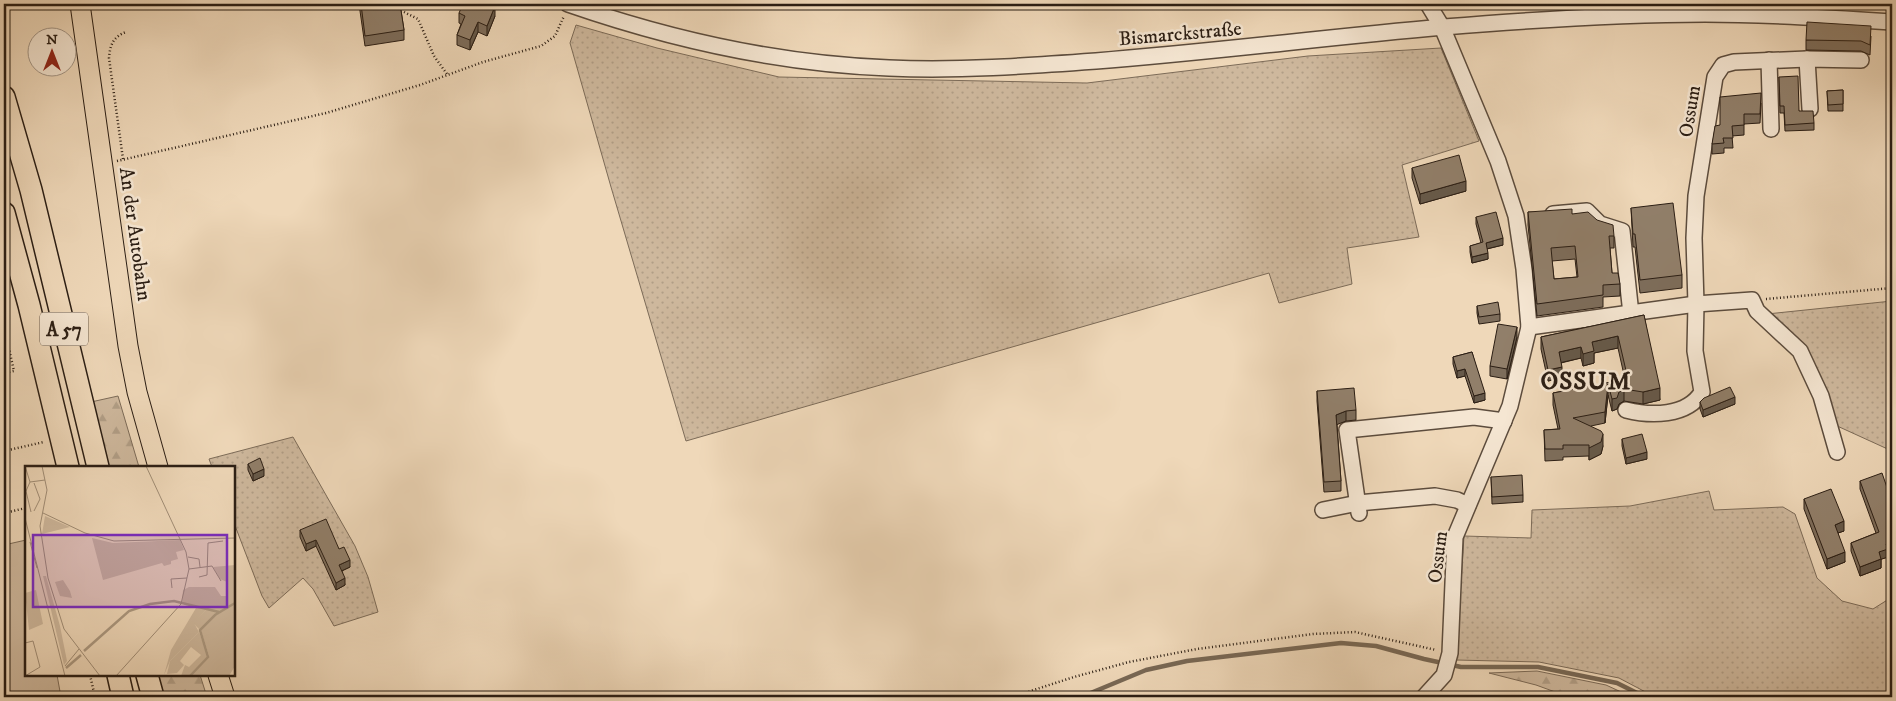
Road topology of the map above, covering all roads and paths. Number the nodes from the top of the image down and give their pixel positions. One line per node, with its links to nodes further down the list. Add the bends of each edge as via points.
1 (80, 4): 15 (main road, An der Autobahn)
2 (567, 8): 4 (street, Bismarckstraße, via 736,51 887,68 966,70 1153,56); 10 (path, via 555,36 541,46)
3 (404, 12): 10 (path, via 418,19 434,56)
4 (1433, 13): 5 (street, Bismarckstraße, via 1548,20 1704,14 1812,16); 17 (street, Ossum, via 1498,161)
5 (1892, 22)
6 (126, 32): 14 (path, via 118,35 109,48)
7 (1807, 59): 8 (street, Ossum); 9 (street, Ossum); 12 (street)
8 (1769, 60): 13 (street); 20 (street, Ossum, via 1723,65 1715,77 1696,196)
9 (1861, 60)
10 (447, 74): 14 (path, via 390,95 326,113)
11 (4, 97): 31 (highway, A 57, via 31,190)
12 (1810, 109)
13 (1771, 128)
14 (124, 159): 15 (path)
15 (104, 163): 32 (main road, An der Autobahn, via 132,372)
16 (4, 213): 30 (highway, A 57)
17 (1516, 216): 21 (street, via 1587,211 1600,224 1622,231); 23 (street, Ossum)
18 (1892, 288): 19 (path)
19 (1752, 300): 20 (street); 29 (street, via 1757,311 1800,351 1821,396)
20 (1696, 304): 21 (street); 25 (street, Ossum, via 1696,351 1702,392 1682,409 1644,414)
21 (1631, 314): 23 (street)
22 (4, 327): 24 (path, via 14,371)
23 (1529, 328): 26 (street, Ossum, via 1516,386)
24 (4, 373)
25 (1626, 410)
26 (1504, 421): 33 (street, Ossum); 35 (street, via 1474,417 1347,430)
27 (46, 441): 28 (path)
28 (4, 451)
29 (1837, 452)
30 (68, 466)
31 (98, 466)
32 (158, 466)
33 (1468, 505): 35 (street, via 1435,496); 38 (street, Ossum, via 1455,536)
34 (25, 508): 37 (path)
35 (1359, 508): 36 (street)
36 (1322, 510)
37 (4, 513)
38 (1450, 653): 47 (path, via 1356,632 1313,634 1146,658); 48 (street, Ossum, via 1444,675)
39 (90, 676): 43 (path)
40 (118, 676): 44 (highway)
41 (147, 676): 45 (highway)
42 (218, 676): 46 (main road)
43 (95, 697)
44 (123, 697)
45 (153, 697)
46 (225, 697)
47 (1012, 697)
48 (1424, 697)

